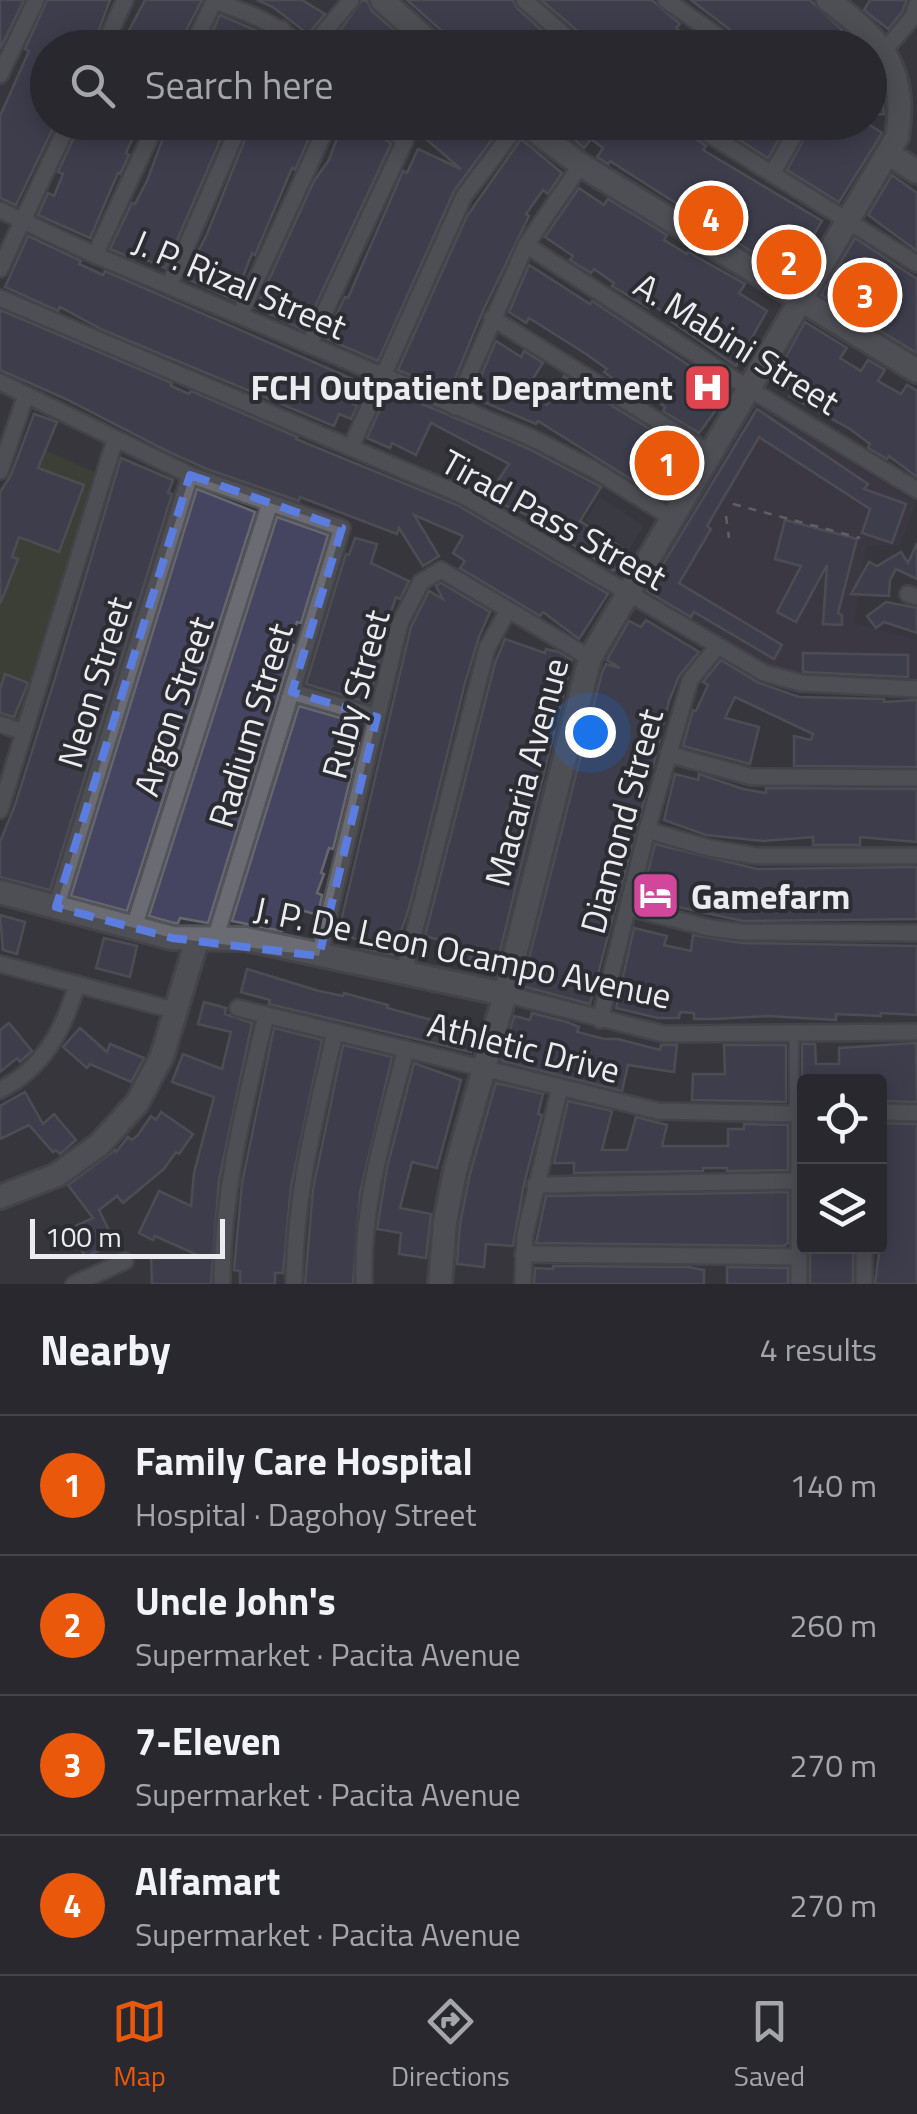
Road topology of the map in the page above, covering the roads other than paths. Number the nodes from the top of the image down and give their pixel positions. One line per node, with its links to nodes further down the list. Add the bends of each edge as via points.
1 (36, 0): 20 (street)
2 (126, 0): 10 (street)
3 (351, 0): 13 (street)
4 (382, 0): 14 (street)
5 (524, 0): 15 (street)
6 (666, 0): 16 (street)
7 (828, 0): 17 (street, Macaria Avenue)
8 (917, 4): 18 (street)
9 (282, 28): 11 (street, via 214,2); 12 (street)
10 (112, 30)
11 (201, 30)
12 (284, 30)
13 (324, 30)
14 (416, 30)
15 (558, 30)
16 (709, 30)
17 (866, 30)
18 (887, 47)
19 (887, 58): 30 (street, Macaria Avenue, via 899,84 900,117)
20 (0, 75)
21 (60, 140): 35 (street)
22 (149, 140): 38 (street)
23 (233, 140): 41 (street)
24 (321, 140): 44 (street)
25 (402, 140): 46 (street)
26 (508, 140): 48 (street, via 464,196)
27 (547, 140): 31 (street)
28 (718, 140): 33 (street)
29 (792, 140): 33 (street)
30 (890, 154): 32 (street); 36 (street, Macaria Avenue)
31 (581, 165): 37 (street); 43 (street)
32 (917, 172)
33 (772, 174): 36 (street)
34 (0, 210): 35 (street, J. P. Rizal Street)
35 (23, 221): 38 (street, J. P. Rizal Street); 40 (street)
36 (849, 221): 39 (street); 43 (street, Macaria Avenue)
37 (526, 246): 45 (street); 50 (street, A. Mabini Street)
38 (95, 256): 41 (street, J. P. Rizal Street)
39 (917, 264)
40 (0, 269)
41 (169, 286): 44 (street, J. P. Rizal Street)
42 (0, 298): 54 (street, Tirad Pass Street)
43 (801, 301): 47 (street); 50 (street, Macaria Avenue)
44 (240, 315): 46 (street, J. P. Rizal Street)
45 (492, 318): 52 (street); 55 (street)
46 (309, 344): 48 (street, J. P. Rizal Street)
47 (917, 371)
48 (382, 377): 52 (street, J. P. Rizal Street); 54 (street)
49 (0, 382): 51 (street)
50 (748, 388): 55 (street, Macaria Avenue); 58 (street, A. Mabini Street)
51 (26, 395): 53 (street); 56 (street)
52 (455, 407): 60 (street, J. P. Rizal Street, via 593,469)
53 (115, 440): 57 (street); 69 (street)
54 (351, 448): 61 (street, Tirad Pass Street, via 462,495)
55 (711, 454): 60 (street, Macaria Avenue)
56 (0, 471)
57 (190, 475): 59 (street); 76 (street, Neon Street)
58 (917, 490)
59 (270, 503): 66 (street, Radium Street, via 342,528); 78 (street, Argon Street)
60 (672, 518): 61 (street, Macaria Avenue)
61 (627, 593): 63 (street, Tirad Pass Street); 64 (street, Macaria Avenue)
62 (507, 612): 64 (street, Ruby Street); 67 (street, Ruby Street, via 440,570 426,576 400,622); 83 (street, via 487,648)
63 (717, 647): 65 (street, Tirad Pass Street, via 764,673 801,683); 70 (street, Diamond Street, via 690,680)
64 (590, 658): 85 (street, Macaria Avenue)
65 (917, 689)
66 (292, 692): 67 (street); 80 (street, Radium Street)
67 (377, 718): 81 (street, Ruby Street)
68 (0, 724): 69 (street)
69 (24, 732): 72 (street)
70 (668, 754): 71 (street, via 752,777); 73 (street, Diamond Street)
71 (917, 778)
72 (0, 810)
73 (647, 830): 74 (street, via 756,856); 77 (street, Diamond Street)
74 (917, 856)
75 (0, 892): 76 (street, J. P. De Leon Ocampo Avenue)
76 (56, 906): 78 (street, J. P. De Leon Ocampo Avenue)
77 (629, 908): 79 (street, via 742,932); 89 (street, Diamond Street)
78 (134, 927): 80 (street, J. P. De Leon Ocampo Avenue)
79 (917, 933)
80 (206, 940): 81 (street, J. P. De Leon Ocampo Avenue, via 246,939); 87 (street)
81 (318, 956): 83 (street, J. P. De Leon Ocampo Avenue)
82 (0, 964): 84 (street)
83 (404, 972): 85 (street, J. P. De Leon Ocampo Avenue)
84 (77, 984): 87 (street); 97 (street, via 53,1046)
85 (505, 994): 89 (street, J. P. De Leon Ocampo Avenue); 94 (street, Macaria Avenue)
86 (238, 1008): 88 (street, Athletic Drive)
87 (176, 1010): 103 (street, via 148,1085 99,1145 56,1175)
88 (266, 1015): 90 (street, Athletic Drive); 109 (street, via 233,1153)
89 (600, 1020): 92 (street, J. P. De Leon Ocampo Avenue, via 664,1034)
90 (336, 1032): 93 (street, Athletic Drive); 110 (street, via 302,1171)
91 (917, 1032): 92 (street, J. P. De Leon Ocampo Avenue)
92 (794, 1033): 95 (lane)
93 (406, 1049): 94 (street, Athletic Drive); 111 (street, via 369,1191)
94 (483, 1068): 96 (street, Athletic Drive); 112 (street, Macaria Avenue, via 448,1200)
95 (797, 1082)
96 (560, 1087): 100 (street, Athletic Drive, via 658,1111); 102 (street)
97 (0, 1090)
98 (887, 1112): 99 (street)
99 (917, 1113)
100 (797, 1114)
101 (797, 1180): 102 (street)
102 (535, 1185): 104 (street)
103 (0, 1198)
104 (523, 1254): 106 (street); 113 (street)
105 (864, 1254): 115 (street)
106 (799, 1256): 114 (street)
107 (125, 1261): 108 (street)
108 (74, 1284)
109 (222, 1284)
110 (294, 1284)
111 (364, 1284)
112 (440, 1284)
113 (523, 1284)
114 (799, 1284)
115 (864, 1284)

